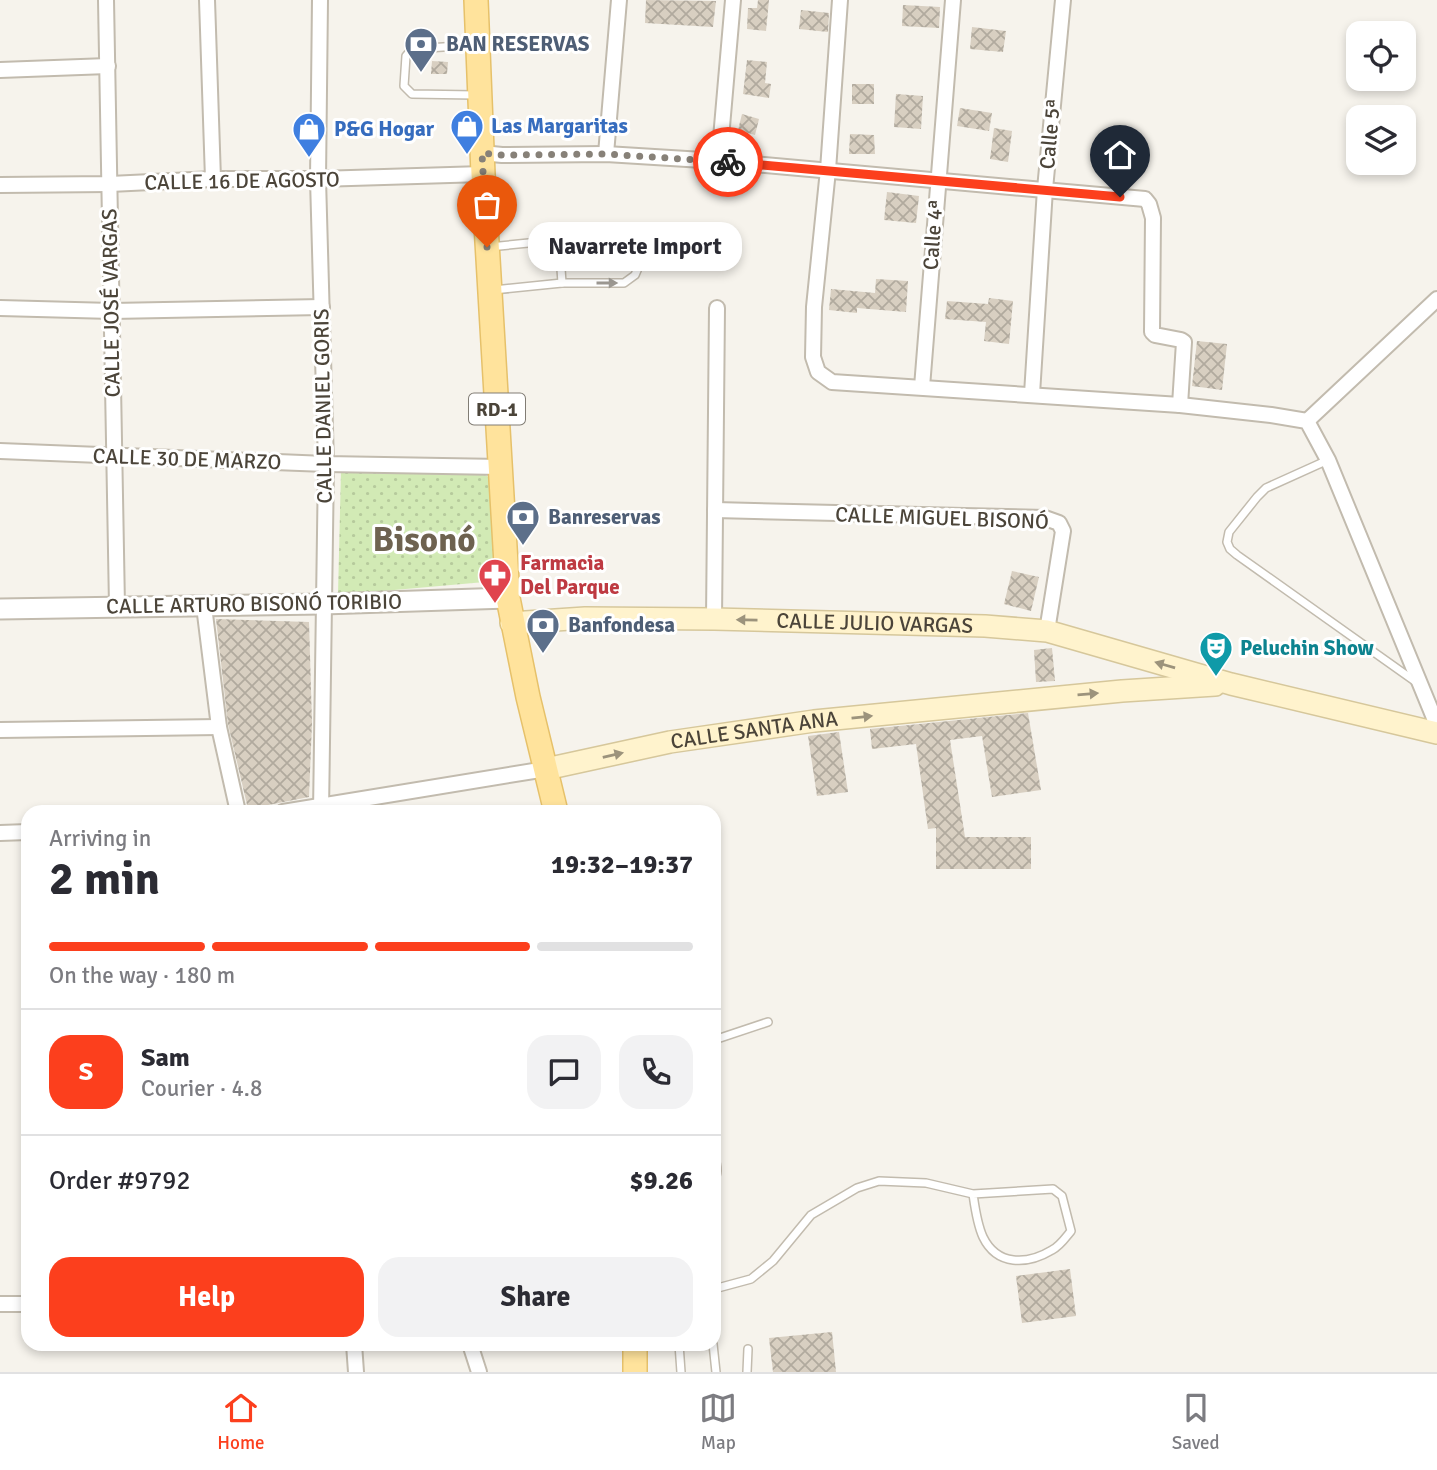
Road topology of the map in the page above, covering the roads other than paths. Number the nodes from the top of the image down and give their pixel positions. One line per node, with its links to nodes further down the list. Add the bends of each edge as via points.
1 (105, 0): 11 (street, CALLE JOSÉ VARGAS)
2 (207, 0): 18 (street)
3 (320, 0): 19 (street, CALLE DANIEL GORIS)
4 (476, 0): 10 (main road, RD-1)
5 (619, 0): 14 (street)
6 (733, 0): 15 (street)
7 (839, 0): 17 (street)
8 (953, 0): 20 (street, Calle 4ª)
9 (1063, 0): 23 (street, Calle 5ª)
10 (478, 45): 13 (main road, RD-1); 13 (lane, via 412,49 405,56 404,86 412,94)
11 (108, 66): 12 (street); 21 (street, CALLE JOSÉ VARGAS)
12 (0, 70)
13 (480, 95): 16 (main road, RD-1)
14 (606, 154): 15 (street, CALLE 16 DE AGOSTO); 16 (street, CALLE 16 DE AGOSTO, via 502,155)
15 (719, 161): 17 (street, CALLE 16 DE AGOSTO)
16 (483, 163): 19 (street, CALLE 16 DE AGOSTO); 25 (main road, RD-1)
17 (828, 170): 20 (street, CALLE 16 DE AGOSTO); 33 (street, via 814,307 813,356 818,372 832,382)
18 (213, 179): 19 (street, CALLE 16 DE AGOSTO); 21 (street, CALLE 16 DE AGOSTO)
19 (318, 179): 29 (street, CALLE DANIEL GORIS)
20 (937, 179): 23 (street, CALLE 16 DE AGOSTO); 33 (street, Calle 4ª)
21 (110, 184): 22 (street, CALLE 16 DE AGOSTO); 32 (street, CALLE JOSÉ VARGAS)
22 (0, 185)
23 (1045, 189): 34 (street, Calle 5ª); 35 (street, CALLE 16 DE AGOSTO, via 1145,199 1149,204 1153,218 1152,332 1184,342)
24 (559, 240): 25 (lane); 26 (lane); 26 (lane, one-way to 24, via 624,283 631,279 638,268 637,238 627,229 619,229)
25 (487, 247): 27 (main road, RD-1)
26 (562, 283): 27 (lane)
27 (490, 291): 41 (main road, RD-1)
28 (1437, 299): 36 (street)
29 (322, 307): 32 (street); 40 (street, CALLE DANIEL GORIS)
30 (717, 308): 42 (street)
31 (0, 309): 32 (street)
32 (112, 312): 38 (street, CALLE JOSÉ VARGAS)
33 (922, 387): 34 (street)
34 (1032, 394): 35 (street)
35 (1180, 405): 36 (street)
36 (1307, 421): 39 (street)
37 (0, 451): 38 (street, CALLE 30 DE MARZO)
38 (113, 456): 40 (street, CALLE 30 DE MARZO); 45 (street, CALLE JOSÉ VARGAS)
39 (1328, 460): 53 (street); 53 (lane, via 1266,488 1229,532 1227,542 1230,549)
40 (326, 464): 41 (street, CALLE 30 DE MARZO); 44 (street, CALLE DANIEL GORIS)
41 (500, 467): 43 (main road, RD-1)
42 (715, 510): 48 (street); 50 (street, CALLE MIGUEL BISONÓ, via 1045,518 1059,523 1063,531)
43 (508, 598): 44 (street, CALLE ARTURO BISONÓ TORIBIO); 49 (main road, RD-1)
44 (323, 604): 46 (street, CALLE ARTURO BISONÓ TORIBIO); 61 (street, CALLE DANIEL GORIS)
45 (117, 606): 46 (street, CALLE ARTURO BISONÓ TORIBIO); 47 (street, CALLE ARTURO BISONÓ TORIBIO)
46 (204, 606): 56 (street)
47 (0, 609)
48 (714, 619): 49 (main road, CALLE JULIO VARGAS, via 585,618); 50 (main road, CALLE JULIO VARGAS, one-way to 48)
49 (512, 623): 59 (main road, RD-1)
50 (1047, 631): 51 (main road, CALLE JULIO VARGAS)
51 (1128, 654): 52 (main road, CALLE JULIO VARGAS, one-way to 51); 54 (main road)
52 (1231, 684): 54 (main road, CALLE SANTA ANA); 58 (main road)
53 (1422, 686): 55 (street)
54 (1122, 691): 59 (main road, CALLE SANTA ANA, one-way to 54, via 670,742 814,721)
55 (1437, 725)
56 (219, 727): 57 (street); 60 (street)
57 (0, 730)
58 (1437, 733)
59 (546, 769): 62 (street, CALLE SANTA ANA); 63 (main road, RD-1)
60 (236, 805)
61 (321, 805)
62 (344, 805)
63 (554, 805)
64 (21, 832): 65 (street)
65 (0, 833)
66 (768, 1022): 67 (lane)
67 (721, 1038)
68 (973, 1194): 68 (lane, via 1053,1189 1062,1196 1071,1231 1055,1249 1035,1258 1013,1262 997,1256 984,1237); 69 (lane, via 926,1183 879,1181 857,1188 810,1215 763,1271)
69 (721, 1287)
70 (0, 1304): 71 (street)
71 (21, 1304)
72 (748, 1349): 83 (lane)
73 (354, 1351): 78 (street)
74 (472, 1351): 79 (street)
75 (635, 1351): 80 (main road)
76 (680, 1351): 81 (lane)
77 (714, 1351): 82 (lane)
78 (356, 1372)
79 (479, 1372)
80 (635, 1372)
81 (681, 1372)
82 (716, 1372)
83 (747, 1372)

